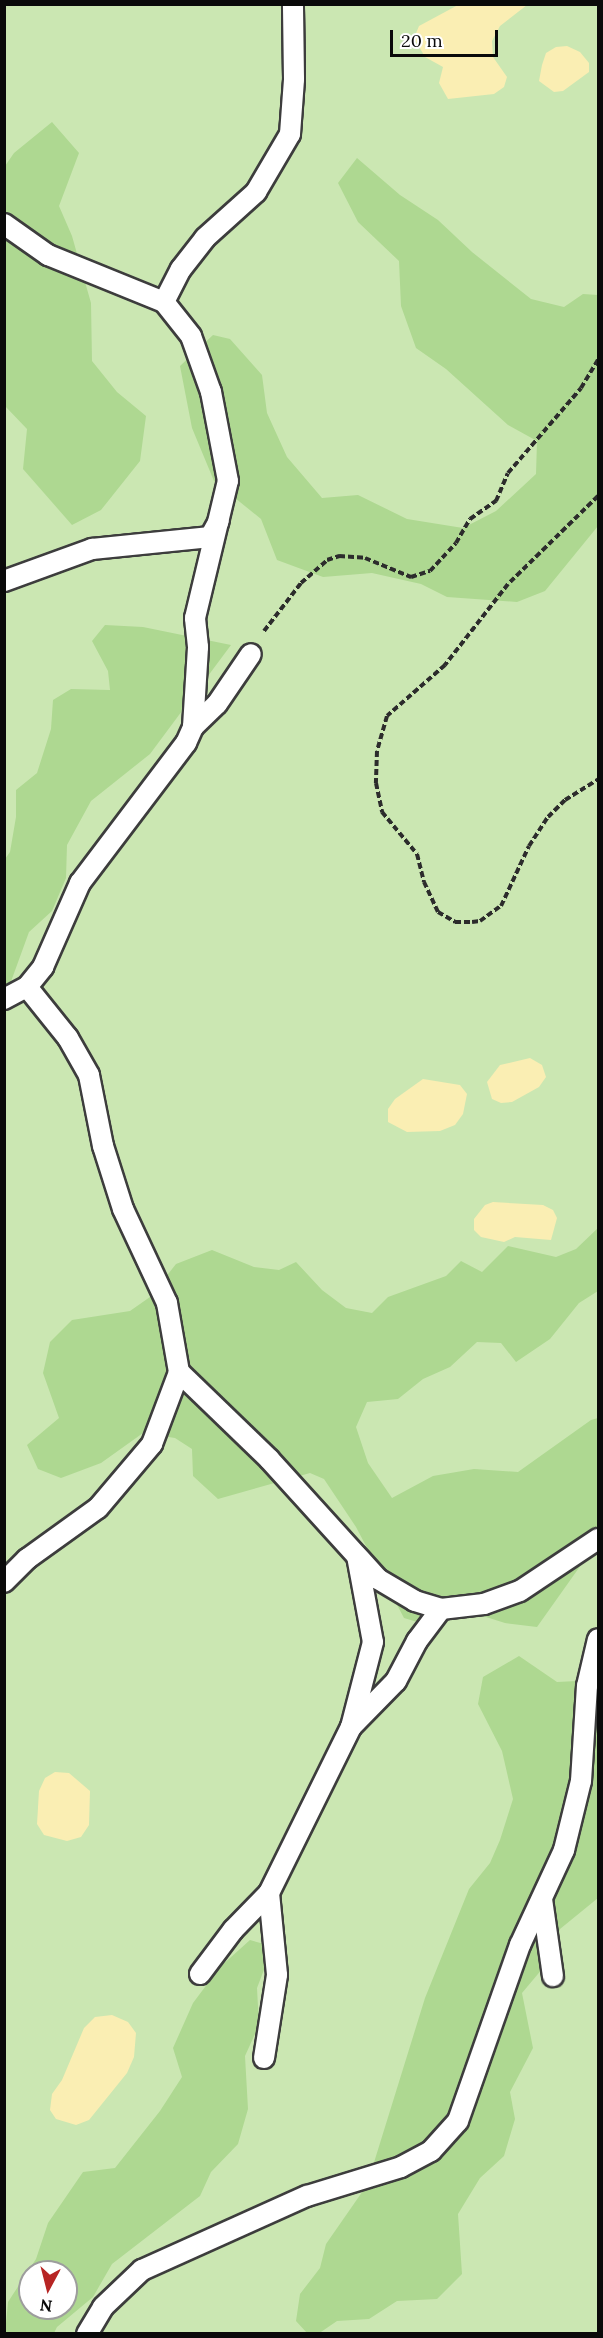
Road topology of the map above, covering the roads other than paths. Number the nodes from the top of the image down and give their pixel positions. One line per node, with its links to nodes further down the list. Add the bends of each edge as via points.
1 (293, 4): 3 (lane, via 290,134 256,192 205,238 181,269)
2 (4, 224): 3 (lane, via 48,255)
3 (164, 302): 4 (lane, via 191,336 211,392 228,481)
4 (221, 519): 5 (lane, via 210,537 92,549); 7 (lane, via 195,618 198,647)
5 (4, 581)
6 (251, 654): 7 (lane, via 217,704)
7 (193, 727): 8 (lane, via 186,742 81,883 55,946)
8 (27, 987): 9 (lane); 10 (lane, via 68,1038 89,1075 103,1146 123,1209 167,1303)
9 (4, 999)
10 (179, 1372): 12 (lane, via 269,1459); 13 (lane, via 152,1444 98,1508 27,1559)
11 (598, 1539): 14 (lane, via 520,1591 484,1604)
12 (357, 1556): 14 (lane, via 378,1579 415,1601); 16 (lane, via 373,1642)
13 (4, 1582)
14 (441, 1610): 16 (lane, via 417,1641 396,1681)
15 (598, 1640): 18 (lane, via 587,1686)
16 (351, 1727): 19 (lane)
17 (598, 1760): 18 (lane)
18 (581, 1781): 20 (lane, via 564,1850)
19 (269, 1893): 21 (lane, via 233,1930); 23 (lane, via 277,1975)
20 (542, 1898): 22 (lane); 24 (lane, via 520,1945 458,2121 431,2151 401,2167 297,2200 142,2270 103,2307)
21 (200, 1974)
22 (553, 1976)
23 (264, 2058)
24 (87, 2334)

